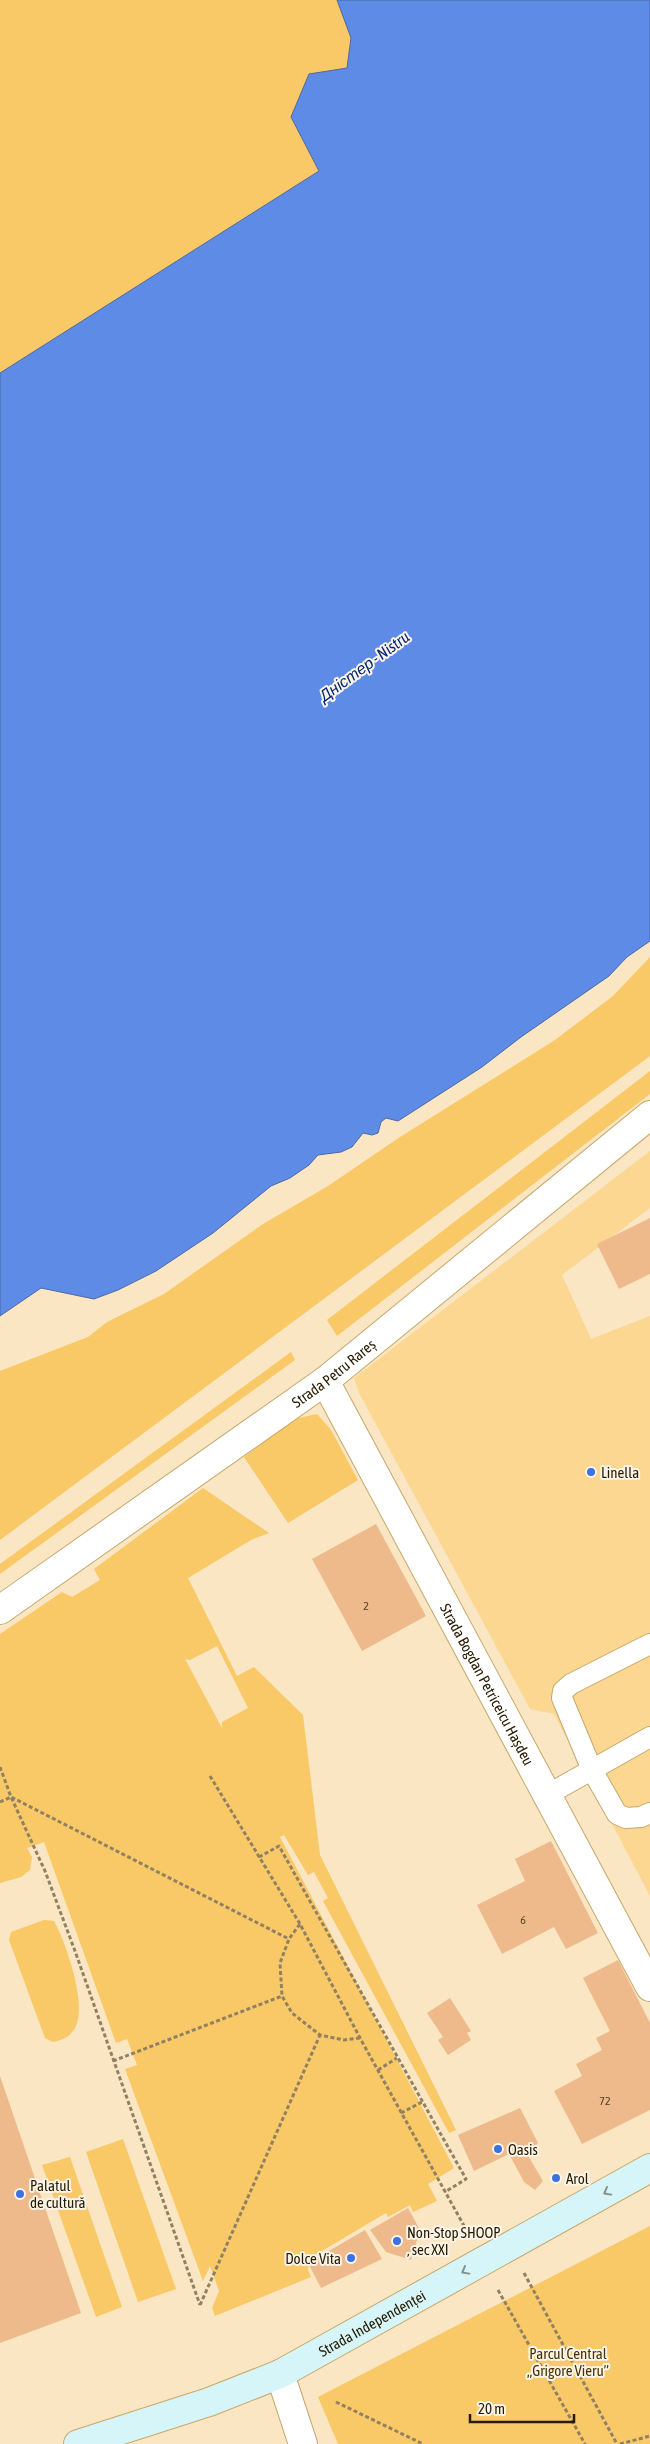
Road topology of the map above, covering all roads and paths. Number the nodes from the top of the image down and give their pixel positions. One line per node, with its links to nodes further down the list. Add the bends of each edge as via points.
1 (650, 1115): 2 (street, Strada Petru Rareș)
2 (325, 1381): 3 (street, Strada Petru Rareș); 9 (street, Strada Bogdan Petriceicu Hașdeu)
3 (0, 1610)
4 (650, 1644): 7 (lane, via 564,1691 562,1698)
5 (650, 1738): 7 (lane)
6 (0, 1767): 10 (path)
7 (592, 1770): 9 (lane); 12 (lane, via 617,1814 626,1818)
8 (210, 1776): 13 (path)
9 (547, 1795): 16 (street, Strada Bogdan Petriceicu Hașdeu)
10 (11, 1797): 11 (path); 15 (path); 21 (path, via 45,1870)
11 (0, 1802)
12 (650, 1813)
13 (259, 1857): 14 (path); 20 (path, via 279,1846)
14 (300, 1924): 15 (path); 19 (path)
15 (289, 1939): 17 (path, via 280,1963)
16 (650, 1987)
17 (282, 1996): 18 (path, via 292,2013); 21 (path)
18 (320, 2035): 19 (path, via 344,2040); 21 (path, via 200,2305)
19 (360, 2038): 22 (path)
20 (398, 2058): 22 (path); 23 (path)
21 (113, 2061)
22 (378, 2070): 24 (path)
23 (422, 2102): 24 (path); 26 (path, via 466,2179)
24 (401, 2113): 26 (path)
25 (650, 2168): 27 (main road, Strada Independenței, one-way to 27)
26 (445, 2192): 28 (path)
27 (509, 2246): 28 (main road, Strada Independenței); 36 (path)
28 (483, 2261): 29 (main road, Strada Independenței, one-way to 29); 35 (path)
29 (280, 2374): 32 (main road, Strada Independenței, via 209,2402); 33 (street)
30 (336, 2402): 34 (path)
31 (650, 2436): 36 (path)
32 (78, 2444)
33 (303, 2444)
34 (423, 2444)
35 (585, 2444)
36 (618, 2444)

